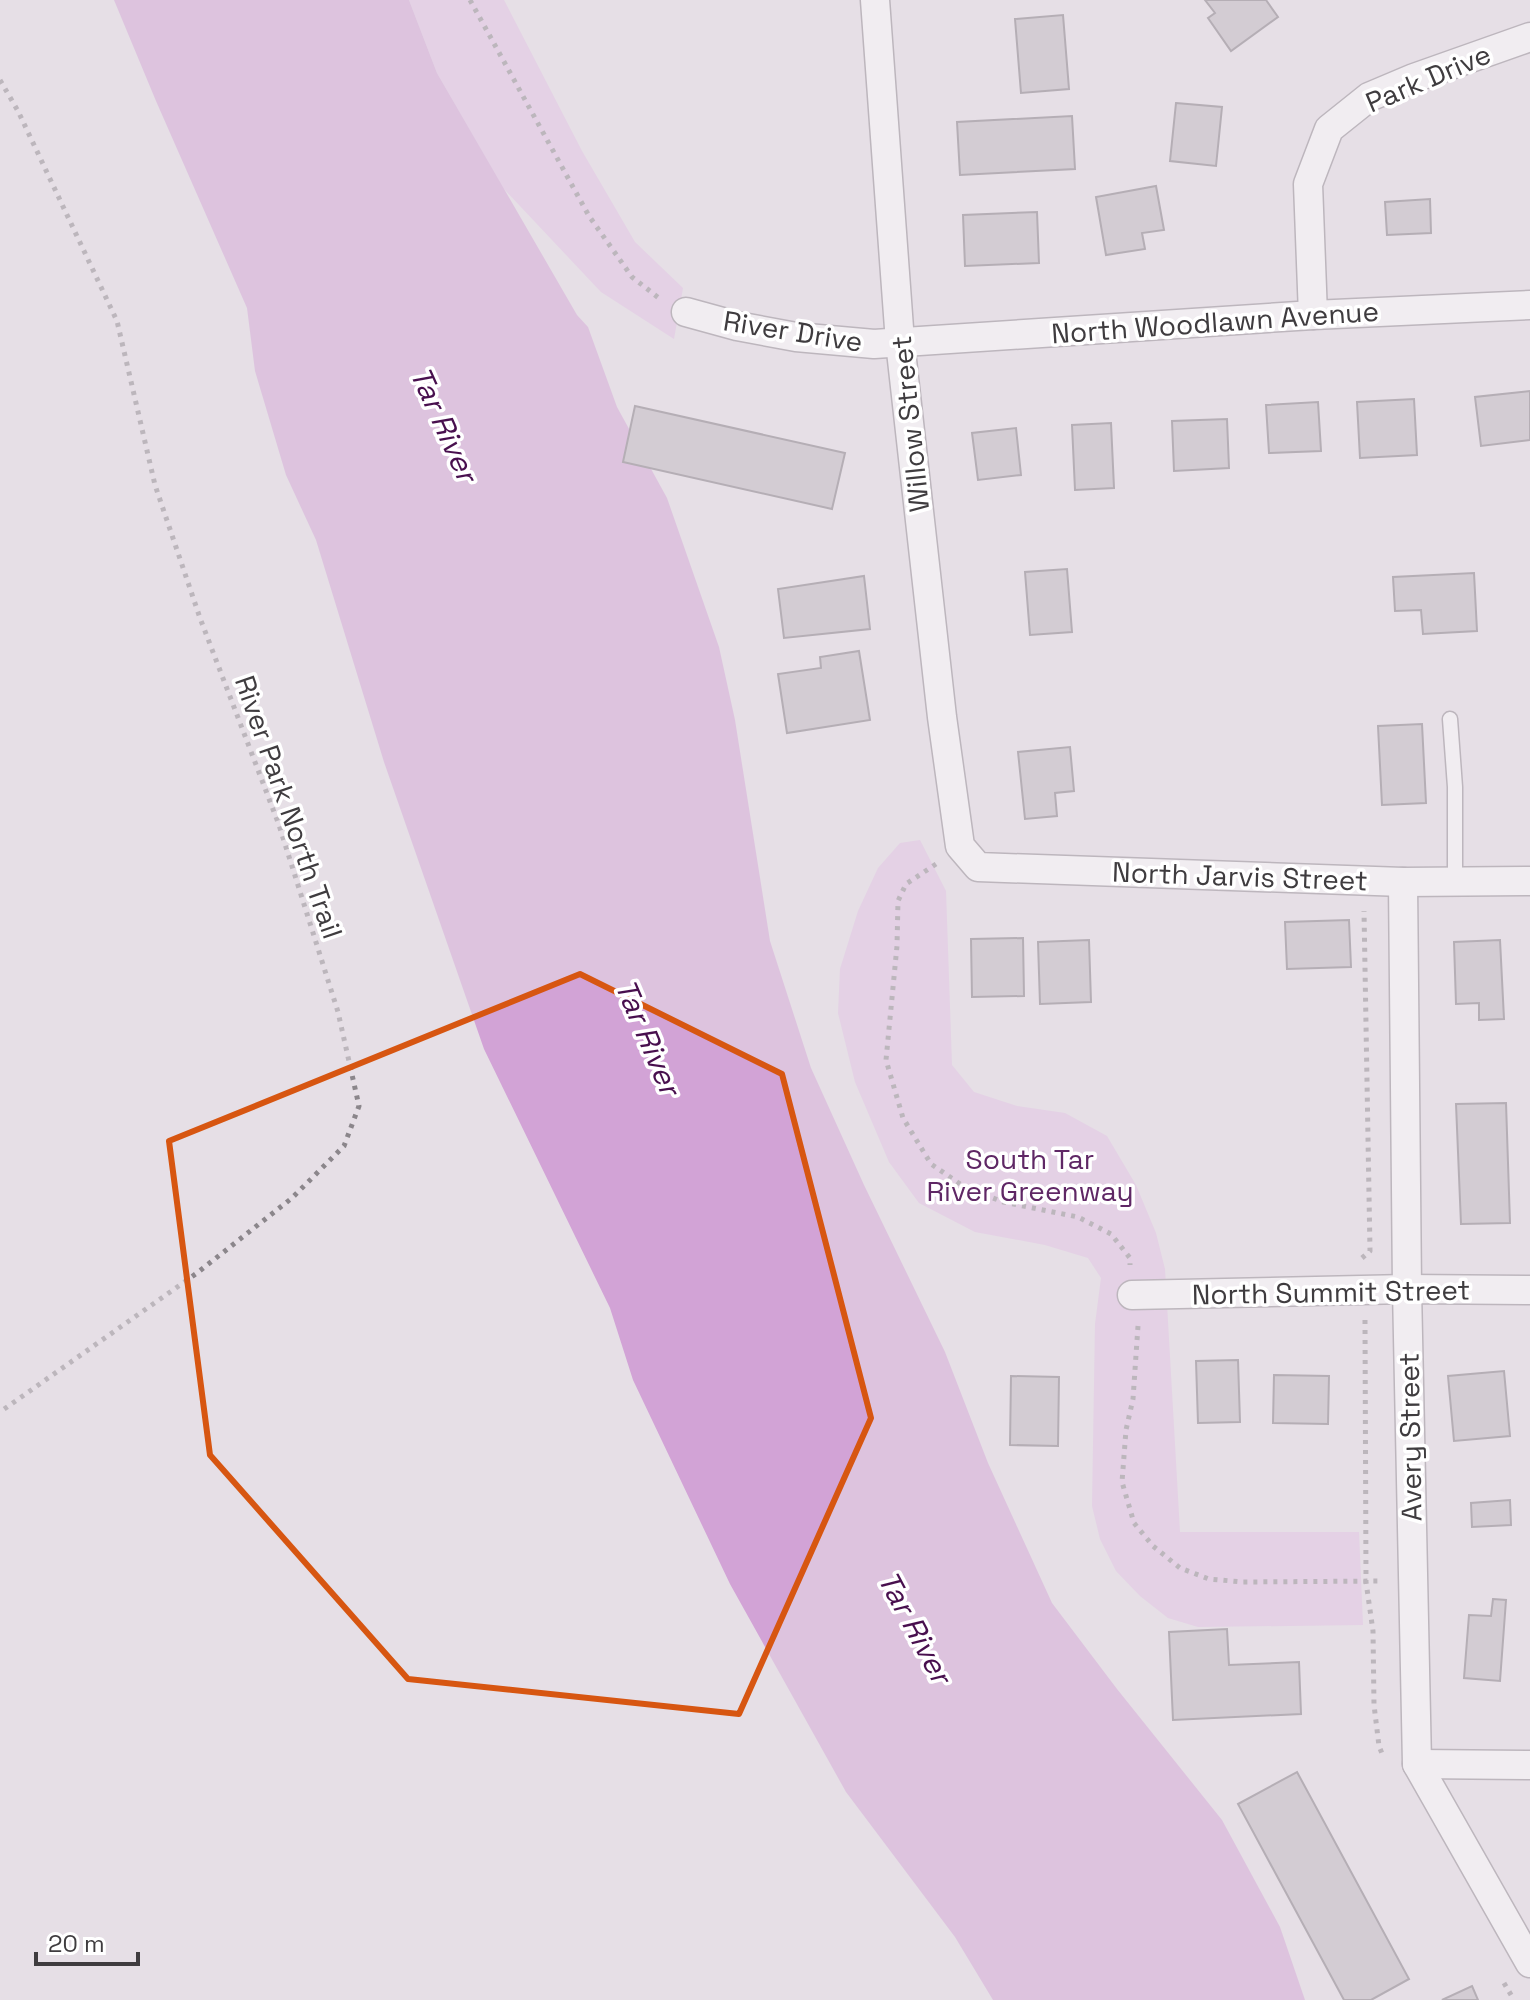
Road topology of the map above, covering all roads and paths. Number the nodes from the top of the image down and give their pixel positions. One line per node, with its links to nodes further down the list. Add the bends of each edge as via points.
1 (470, 0): 6 (path, via 589,216 632,277)
2 (875, 0): 8 (street, Willow Street)
3 (1530, 37): 7 (street, Park Drive, via 1369,97 1329,129 1308,184)
4 (0, 80): 19 (path, River Park North Trail, via 117,321 155,485 279,825 338,1012 359,1106 344,1146 292,1198 197,1273)
5 (1530, 305): 7 (street, North Woodlawn Avenue)
6 (686, 312): 8 (street, River Drive, via 796,337)
7 (1313, 315): 8 (street, North Woodlawn Avenue)
8 (900, 342): 10 (street, Willow Street, via 942,717)
9 (1450, 719): 14 (lane)
10 (950, 854): 11 (street, North Jarvis Street, via 978,867); 18 (path, via 906,884 898,901 886,1060 903,1118 931,1164 963,1186 1003,1202 1078,1217 1111,1234 1130,1258)
11 (1365, 881): 13 (street, North Jarvis Street); 16 (path, via 1370,1251 1362,1259)
12 (1530, 881): 14 (street, North Jarvis Street)
13 (1403, 882): 14 (street, North Jarvis Street); 15 (street, Avery Street)
14 (1455, 882)
15 (1407, 1289): 16 (street, North Summit Street); 17 (street, North Summit Street); 20 (street, Avery Street)
16 (1364, 1290): 18 (street, North Summit Street); 18 (path, via 1370,1582 1209,1579 1180,1568 1134,1523 1122,1482 1140,1333)
17 (1530, 1290)
18 (1132, 1295)
19 (0, 1412)
20 (1417, 1764): 21 (street); 22 (street, Avery Street)
21 (1530, 1765)
22 (1530, 1963)

